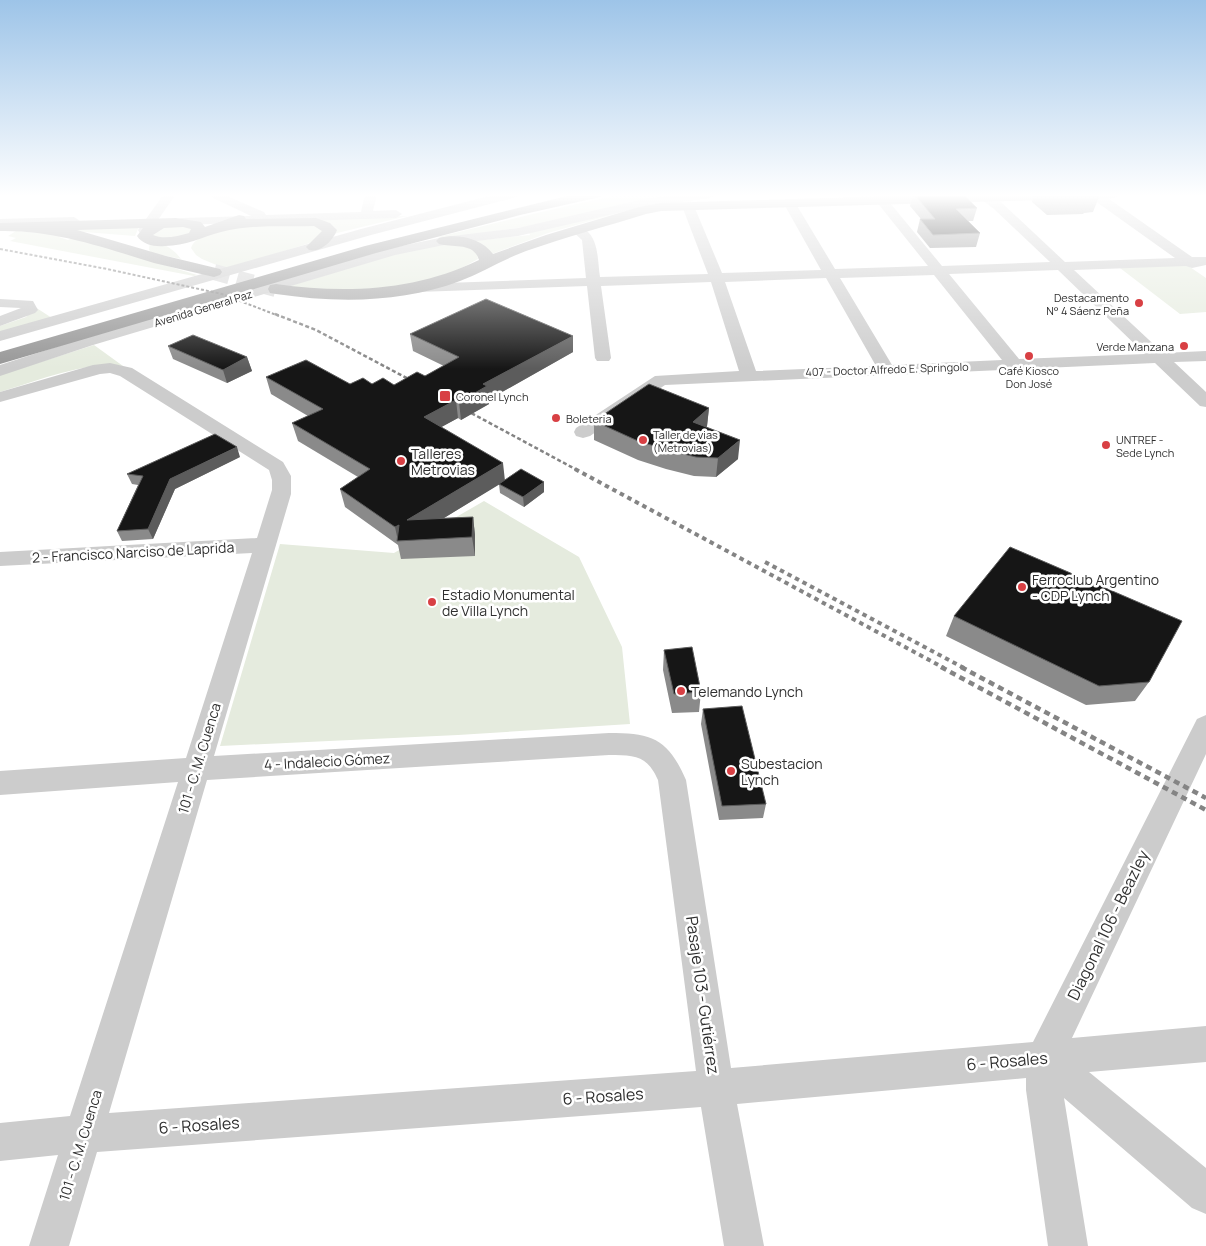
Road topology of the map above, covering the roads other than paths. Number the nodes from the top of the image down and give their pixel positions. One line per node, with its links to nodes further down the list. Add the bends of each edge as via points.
1 (137, 252): 15 (main road)
2 (184, 252): 15 (main road, via 190,262 209,271)
3 (297, 252): 20 (street, Avenida General Paz)
4 (317, 252): 20 (highway, Avenida General Paz)
5 (371, 252): 26 (highway, Avenida General Paz)
6 (395, 252): 26 (street, Avenida General Paz)
7 (484, 252): 17 (main road)
8 (511, 252): 17 (main road)
9 (590, 252): 25 (street)
10 (711, 252): 24 (street)
11 (815, 252): 23 (street)
12 (923, 252): 21 (street)
13 (1047, 252): 19 (street)
14 (1175, 252): 18 (street)
15 (143, 254)
16 (1206, 261): 18 (street)
17 (488, 262): 27 (main road, via 458,276)
18 (1189, 262): 19 (street); 22 (street)
19 (1062, 266): 21 (street); 36 (street)
20 (243, 271): 30 (highway, Avenida General Paz)
21 (938, 271): 23 (street); 37 (street)
22 (1206, 273)
23 (830, 274): 24 (street); 38 (street)
24 (716, 278): 25 (street); 40 (street)
25 (595, 281): 27 (street); 35 (street)
26 (277, 283): 27 (main road, via 338,294); 30 (highway, Avenida General Paz)
27 (417, 288)
28 (0, 303): 29 (street, via 28,304 30,310)
29 (0, 321)
30 (71, 332): 31 (street, Avenida General Paz); 32 (highway, Avenida General Paz); 34 (highway, Avenida General Paz); 39 (street, Avenida General Paz)
31 (0, 336)
32 (0, 346)
33 (1206, 356): 36 (street, 407 - Doctor Alfredo E. Springolo)
34 (0, 358)
35 (603, 358)
36 (1160, 358): 37 (street, 407 - Doctor Alfredo E. Springolo); 42 (street)
37 (1014, 364): 38 (street, 407 - Doctor Alfredo E. Springolo)
38 (886, 369): 40 (street, 407 - Doctor Alfredo E. Springolo)
39 (0, 371)
40 (749, 376): 44 (street, 407 - Doctor Alfredo E. Springolo, via 662,380)
41 (8, 395): 43 (street); 45 (street, 101 - C. M. Cuenca, via 99,368 126,372 276,466 283,482)
42 (1206, 402)
43 (0, 413)
44 (583, 432)
45 (265, 545): 46 (street, 2 - Francisco Narciso de Laprida); 49 (street, 101 - C. M. Cuenca)
46 (0, 559)
47 (1206, 726): 52 (street, Diagonal 106 - Beazley)
48 (652, 750): 49 (street, 4 - Indalecio Gómez, via 632,744 609,744); 53 (street, Pasaje 103 - Gutiérrez, via 665,763 672,780)
49 (196, 769): 50 (street, 4 - Indalecio Gómez); 54 (street, 101 - C. M. Cuenca)
50 (0, 783)
51 (1206, 1044): 52 (street, 6 - Rosales)
52 (1044, 1058): 53 (street, 6 - Rosales); 56 (street); 59 (street, via 1044,1090)
53 (716, 1088): 54 (street, 6 - Rosales); 58 (street, Pasaje 103 - Gutiérrez)
54 (84, 1134): 55 (street, 6 - Rosales); 57 (street, 101 - C. M. Cuenca)
55 (0, 1142)
56 (1206, 1194)
57 (49, 1246)
58 (744, 1246)
59 (1068, 1246)

